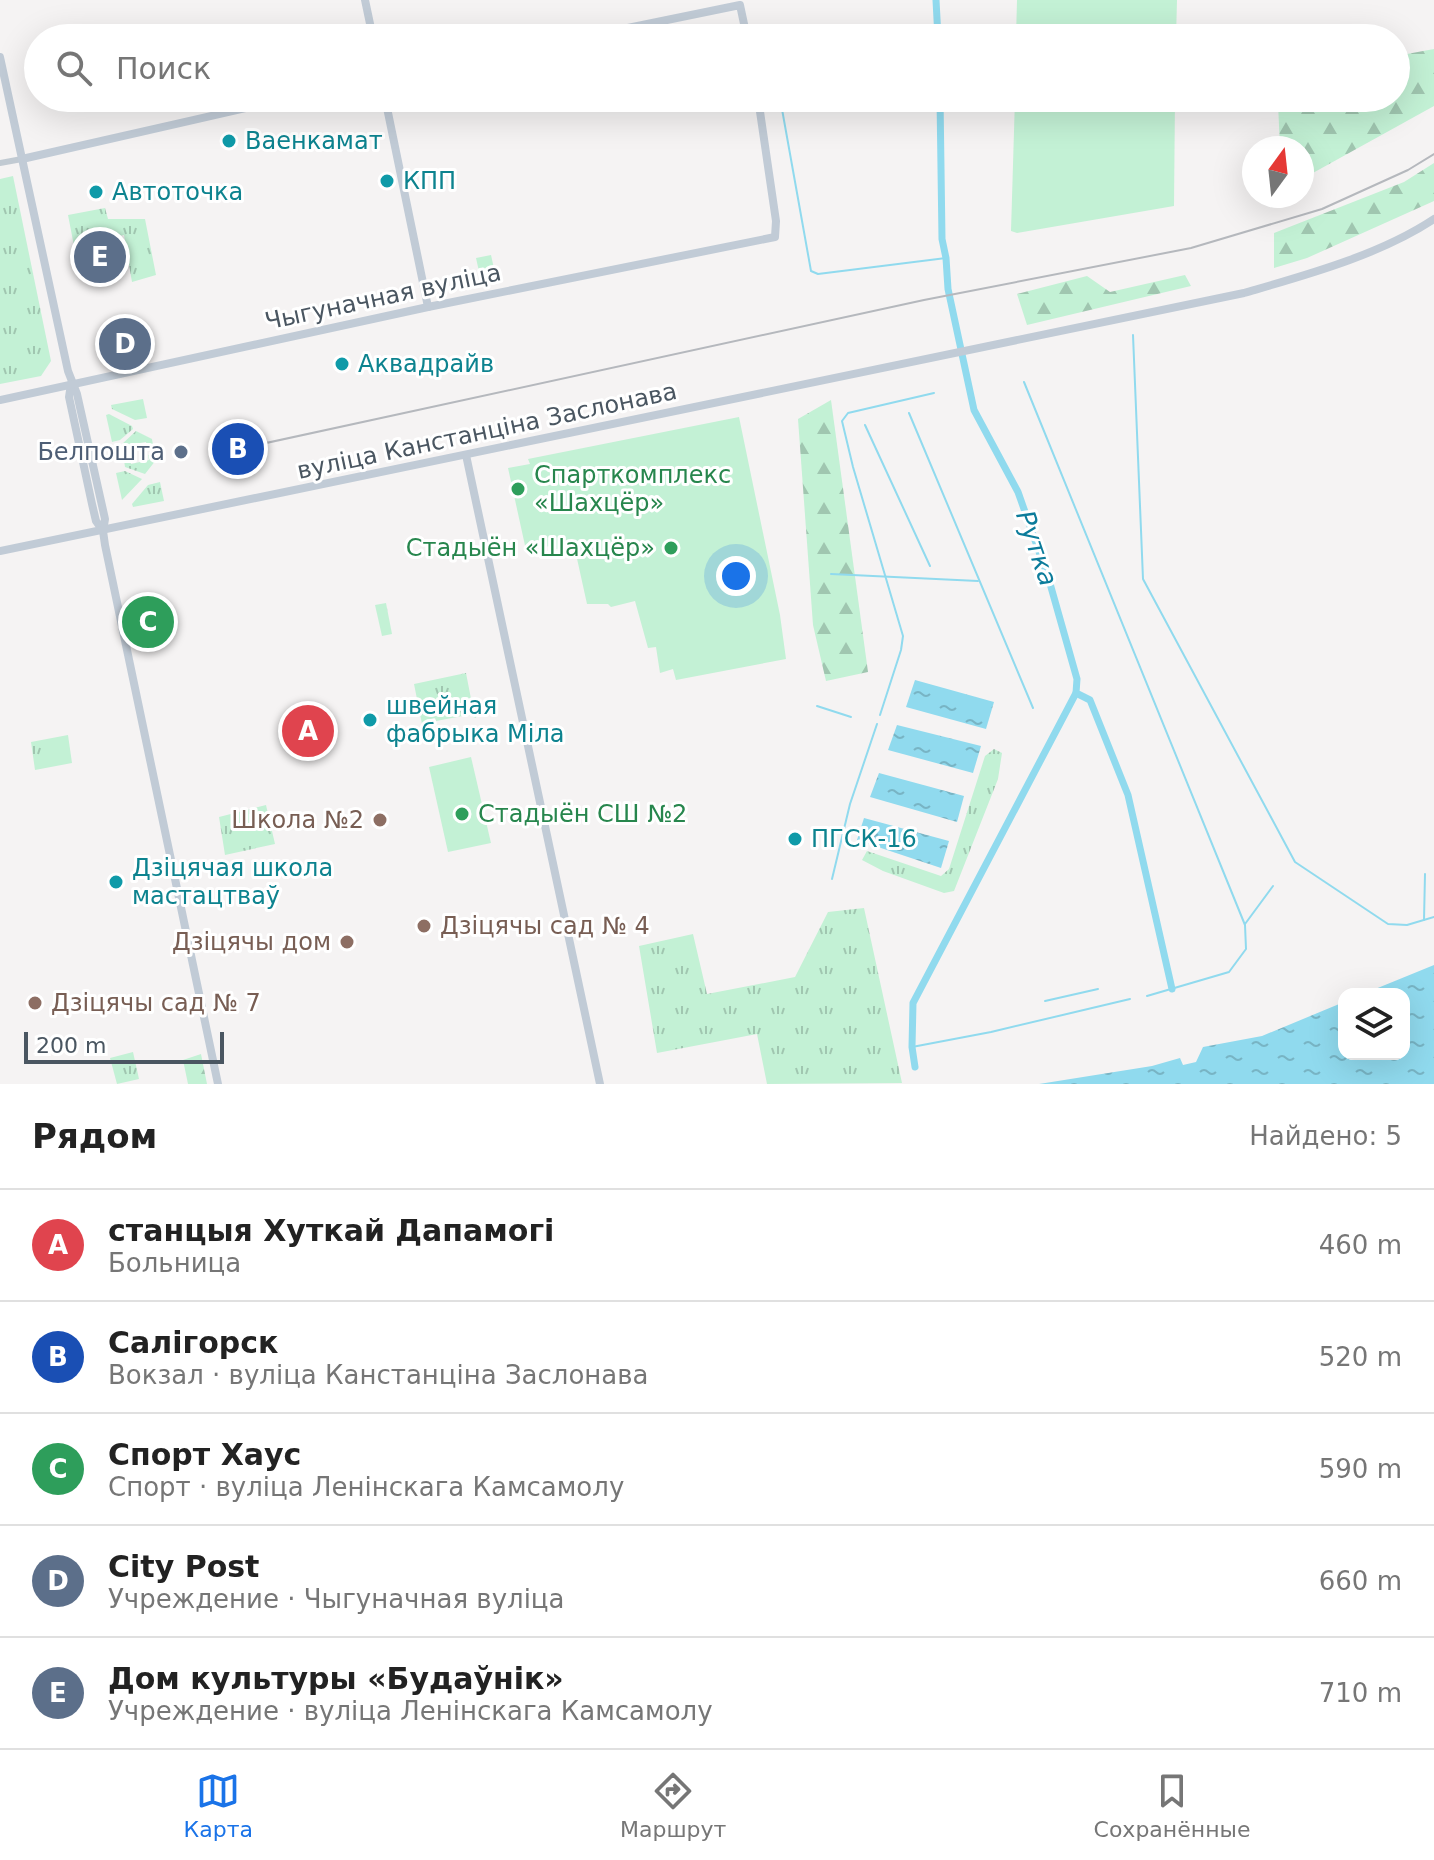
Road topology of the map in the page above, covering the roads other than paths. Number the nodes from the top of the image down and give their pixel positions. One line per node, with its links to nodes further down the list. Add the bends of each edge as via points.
1 (365, 0): 2 (main road)
2 (370, 24)
3 (647, 24): 4 (main road, via 740,5)
4 (744, 24)
5 (0, 57): 9 (main road)
6 (228, 112): 9 (main road)
7 (388, 112): 12 (main road)
8 (760, 112): 12 (main road, Чыгуначная вуліца, via 775,237)
9 (22, 159): 10 (street); 13 (main road)
10 (0, 163)
11 (1434, 219): 15 (main road, вуліца Канстанціна Заслонава, via 1328,267 1244,293)
12 (428, 307): 13 (main road, Чыгуначная вуліца)
13 (71, 383): 14 (main road, Чыгуначная вуліца); 16 (main road, via 105,519)
14 (0, 400)
15 (466, 455): 16 (main road, вуліца Канстанціна Заслонава); 19 (main road)
16 (103, 531): 17 (main road, вуліца Канстанціна Заслонава); 18 (main road)
17 (0, 551)
18 (218, 1084)
19 (600, 1084)

